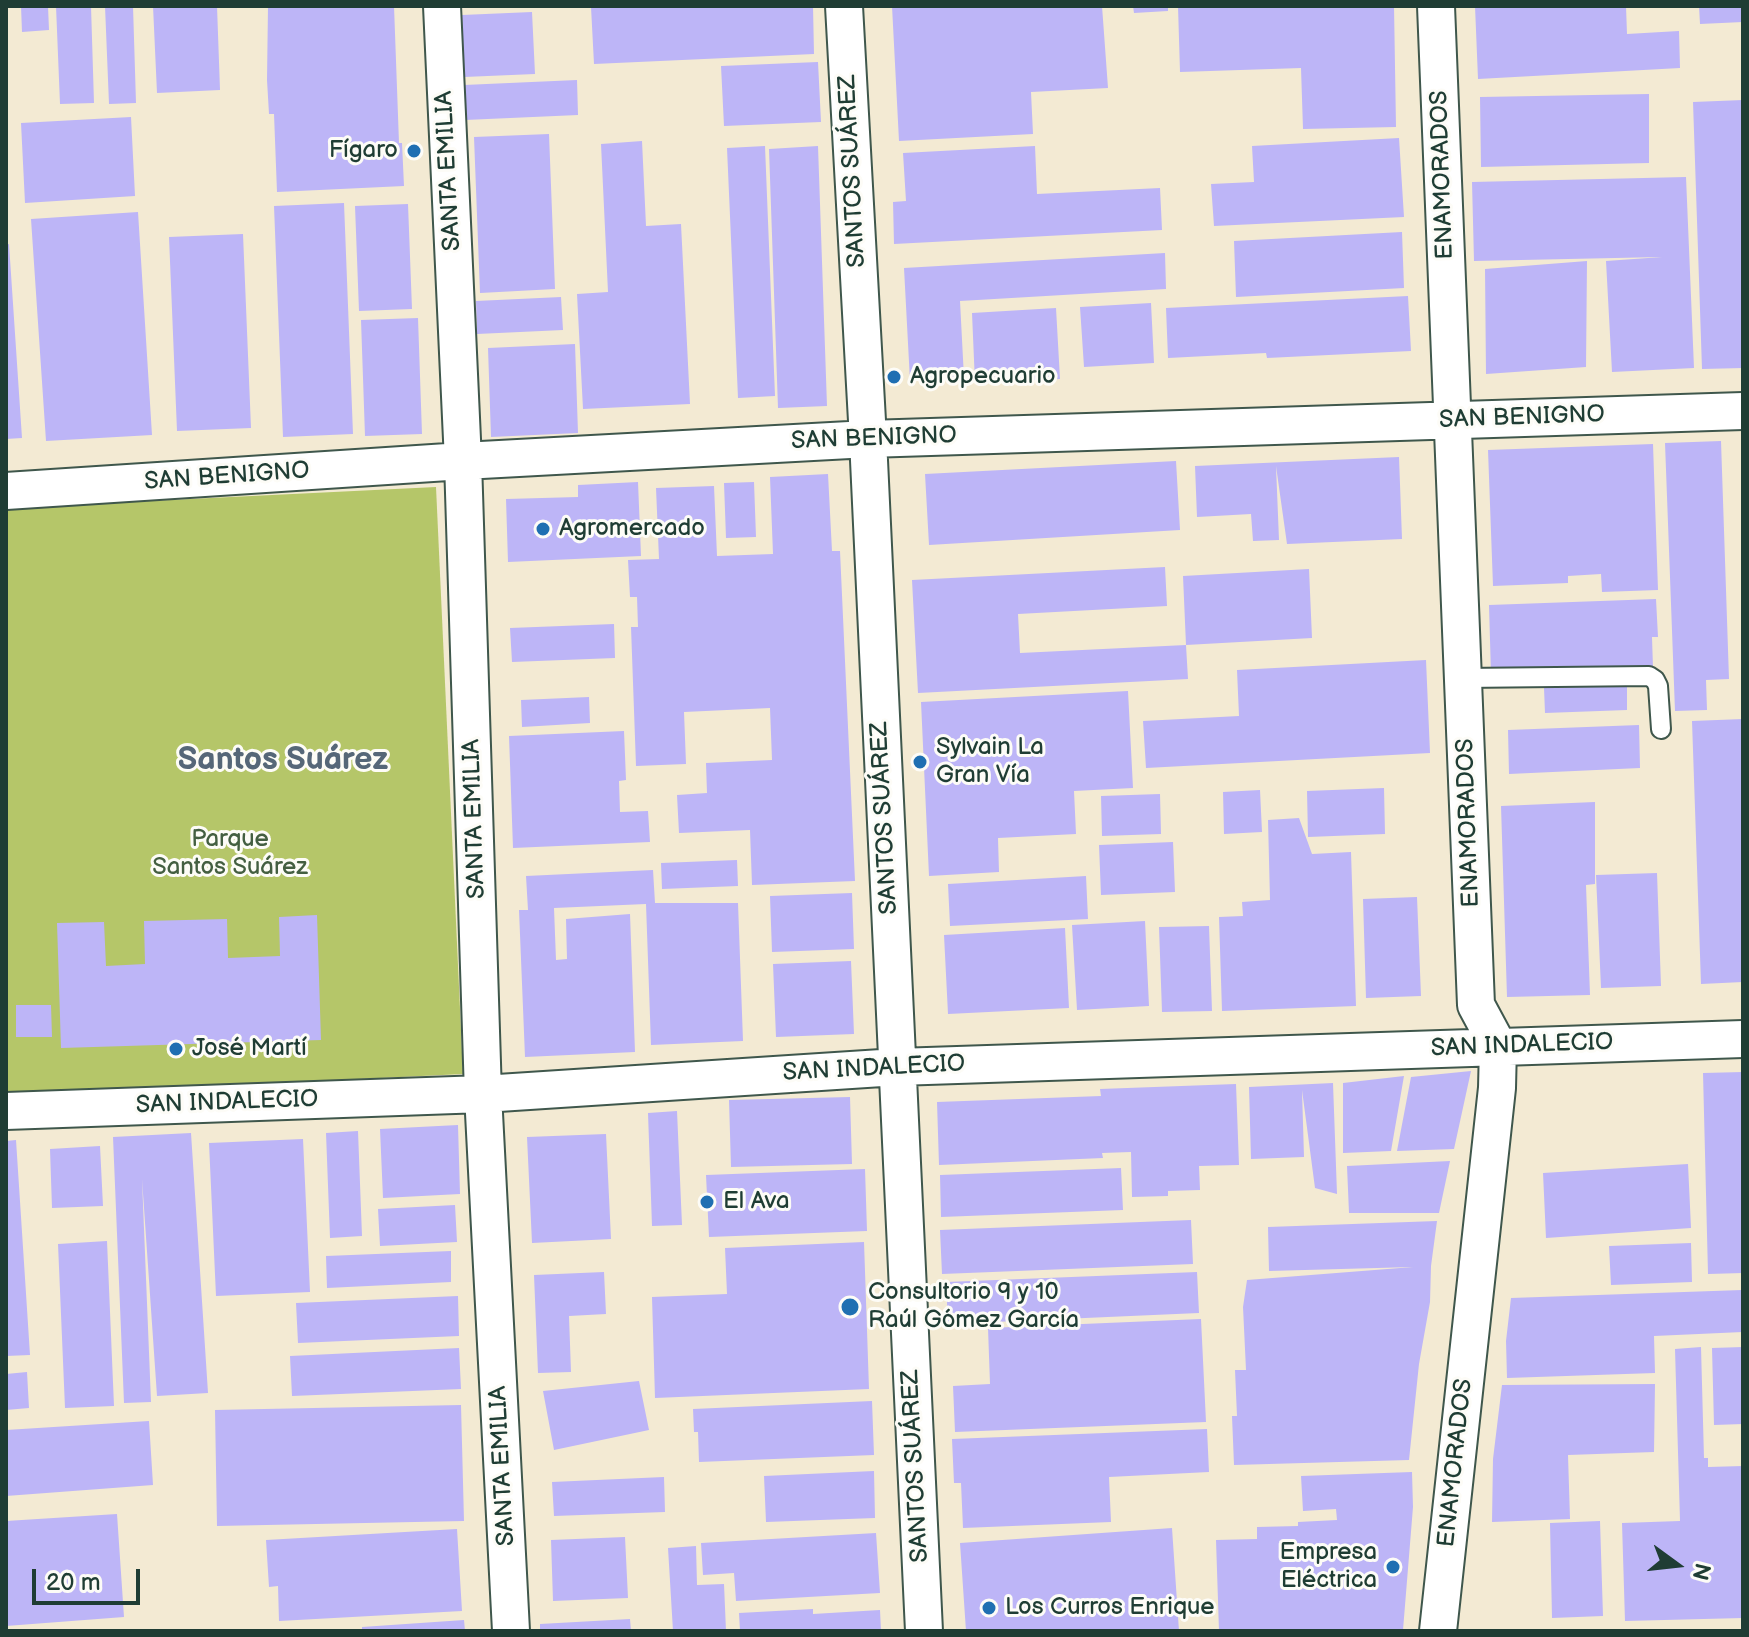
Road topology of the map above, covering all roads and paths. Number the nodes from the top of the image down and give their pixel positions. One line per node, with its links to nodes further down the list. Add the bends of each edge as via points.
1 (442, 6): 7 (street, SANTA EMILIA)
2 (844, 6): 6 (street, SANTOS SUÁREZ)
3 (1436, 6): 5 (street, ENAMORADOS)
4 (1743, 411): 5 (street, SAN BENIGNO)
5 (1453, 420): 6 (street, SAN BENIGNO); 9 (street, ENAMORADOS)
6 (868, 439): 7 (street, SAN BENIGNO); 13 (street, SANTOS SUÁREZ)
7 (463, 461): 8 (street, SAN BENIGNO); 14 (street, SANTA EMILIA)
8 (6, 491)
9 (1463, 678): 10 (lane, via 1649,676 1658,686); 12 (street, ENAMORADOS, via 1476,1005)
10 (1661, 729)
11 (1743, 1039): 12 (street, SAN INDALECIO)
12 (1498, 1046): 13 (street, SAN INDALECIO); 18 (street, ENAMORADOS)
13 (897, 1067): 14 (street, SAN INDALECIO); 17 (street, SANTOS SUÁREZ)
14 (483, 1094): 15 (street, SAN INDALECIO); 16 (street, SANTA EMILIA)
15 (6, 1111)
16 (511, 1631)
17 (924, 1631)
18 (1438, 1631)

